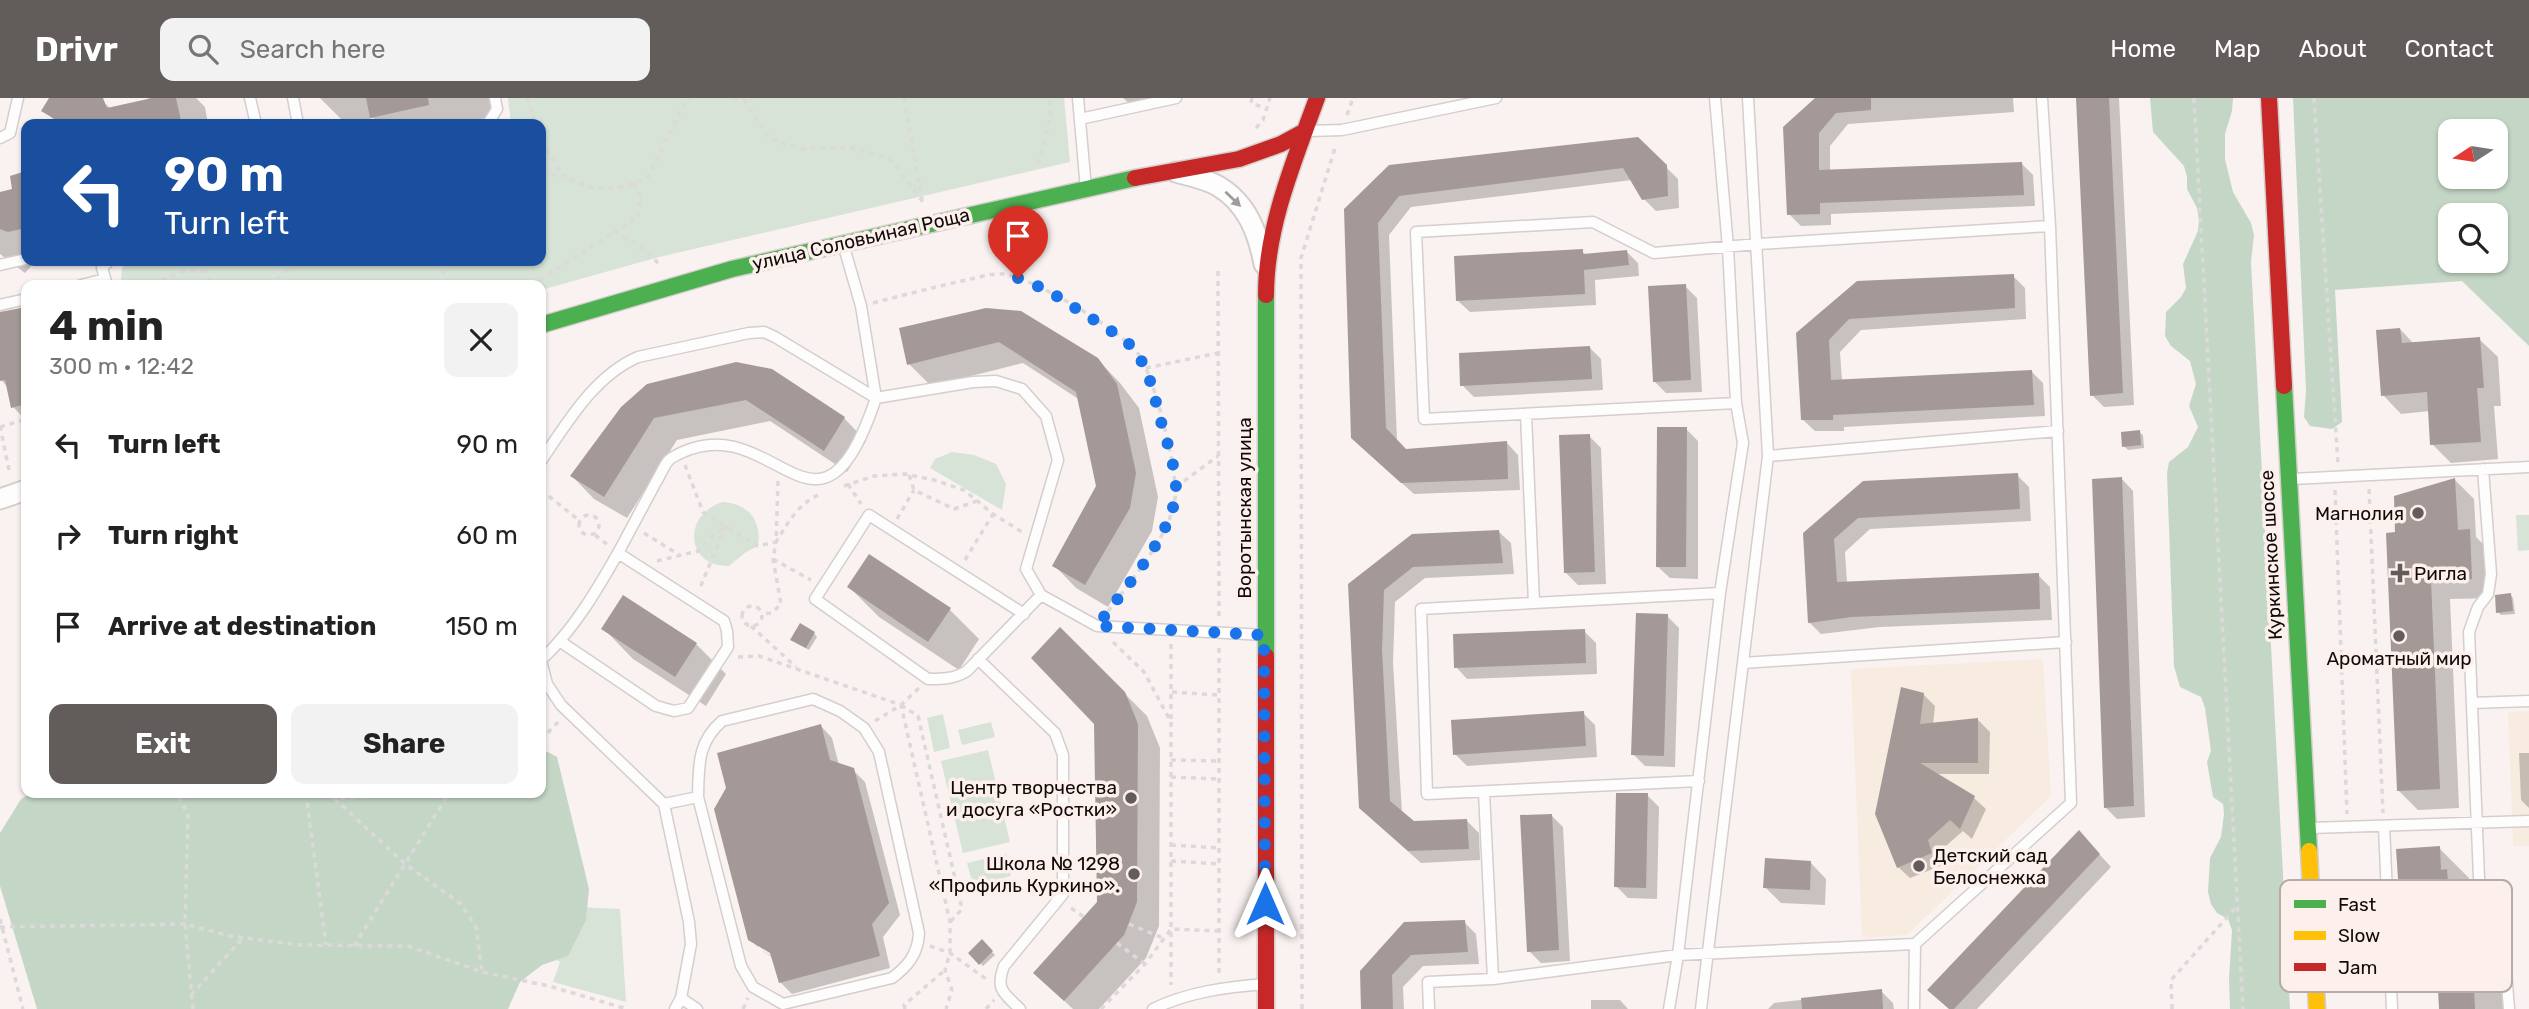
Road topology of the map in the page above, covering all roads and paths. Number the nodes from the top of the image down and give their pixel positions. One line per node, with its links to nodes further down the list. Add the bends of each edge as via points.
1 (18, 98): 30 (lane, via 10,133)
2 (250, 98): 24 (lane)
3 (293, 98): 25 (lane)
4 (495, 98): 26 (lane, via 497,109)
5 (527, 98): 27 (path)
6 (691, 98): 37 (path, via 647,179)
7 (733, 98): 8 (path, via 744,100 770,139 800,149 856,148 891,160 923,202)
8 (905, 98)
9 (1050, 98): 32 (path, via 1051,116)
10 (1078, 98): 28 (lane)
11 (1176, 98): 28 (lane)
12 (1252, 98): 22 (path, via 1251,103)
13 (1317, 98): 29 (street, Воротынская улица)
14 (1439, 98): 23 (lane)
15 (1496, 98): 23 (lane)
16 (1714, 98): 43 (lane)
17 (1748, 98): 42 (lane)
18 (2042, 98): 39 (lane)
19 (2194, 98): 159 (path)
20 (2269, 98): 81 (street, Куркинское шоссе)
21 (2314, 98): 80 (path)
22 (1267, 108)
23 (1440, 112): 29 (lane, via 1342,130)
24 (255, 119)
25 (297, 119)
26 (491, 119)
27 (534, 119)
28 (1080, 119): 38 (lane)
29 (1305, 131): 33 (street, улица Соловьиная Роща, via 1238,159); 51 (street, Воротынская улица, via 1283,191)
30 (0, 138)
31 (546, 152): 34 (path)
32 (1038, 164)
33 (1172, 171): 38 (street, улица Соловьиная Роща); 51 (street, one-way to 51, via 1217,185 1233,197 1258,236)
34 (561, 173): 35 (path); 37 (path, via 590,187 618,188)
35 (546, 175)
36 (1326, 175): 198 (path, via 1301,258)
37 (634, 183): 40 (path, via 640,195 638,217)
38 (1086, 189): 41 (street, улица Соловьиная Роща)
39 (2050, 226): 42 (lane); 68 (lane)
40 (616, 231): 46 (path, via 652,255); 56 (path)
41 (844, 244): 59 (lane); 60 (street, улица Соловьиная Роща, via 666,286)
42 (1758, 244): 43 (lane); 72 (lane)
43 (1728, 247): 64 (lane); 65 (lane, via 1654,253 1593,222 1416,232 1424,419)
44 (21, 260): 45 (lane)
45 (0, 265)
46 (659, 265)
47 (202, 266): 50 (path)
48 (292, 266): 55 (path)
49 (105, 271): 52 (lane)
50 (204, 271): 53 (path, via 180,272); 54 (path)
51 (1266, 272): 114 (street, Воротынская улица)
52 (89, 280)
53 (163, 280)
54 (207, 280)
55 (275, 280)
56 (539, 280)
57 (21, 300): 58 (lane)
58 (0, 305)
59 (861, 306): 62 (path, via 1003,274 1047,290 1124,339); 63 (lane)
60 (546, 323)
61 (1218, 353): 62 (path)
62 (1146, 368): 83 (path)
63 (876, 398): 69 (lane, via 775,337 749,333 624,363 580,405); 77 (lane, via 865,430); 97 (lane, via 972,382 996,381 1022,389 1046,416 1058,460)
64 (1736, 403): 65 (lane); 105 (lane, via 1743,443)
65 (1526, 414): 108 (lane)
66 (21, 421): 67 (path)
67 (0, 427): 76 (path)
68 (2058, 431): 72 (lane); 116 (lane)
69 (546, 454)
70 (681, 454): 73 (lane, via 712,446 741,448); 94 (lane, via 669,460); 95 (path, via 703,512)
71 (1219, 456): 83 (path)
72 (1768, 456): 120 (lane)
73 (779, 465): 77 (lane, via 800,479 827,480); 98 (path)
74 (2529, 467): 75 (lane)
75 (2483, 469): 79 (lane); 127 (lane, via 2491,574 2488,594 2469,632)
76 (9, 470)
77 (841, 470): 82 (path)
78 (909, 475): 82 (path, via 874,476); 85 (path); 90 (path, via 964,490)
79 (2369, 476): 80 (lane); 148 (path)
80 (2337, 477): 81 (lane); 149 (path)
81 (2288, 479): 150 (street, Куркинское шоссе)
82 (848, 484): 84 (path); 92 (path)
83 (1176, 487): 112 (path, via 1171,515 1156,545)
84 (835, 489)
85 (914, 490): 90 (path, via 954,509); 96 (path)
86 (21, 492): 89 (street)
87 (546, 494): 93 (path)
88 (823, 494): 98 (path, via 810,498 796,512)
89 (0, 499)
90 (977, 501): 91 (path)
91 (993, 514): 97 (path); 103 (path)
92 (869, 515): 96 (lane); 104 (lane)
93 (580, 521): 93 (path, via 582,533 599,530 599,523 590,515)
94 (631, 525): 99 (lane); 100 (path)
95 (726, 526): 98 (path, via 758,546); 100 (path, via 698,551); 107 (path)
96 (891, 529): 103 (lane)
97 (1035, 541): 106 (lane, via 1026,569)
98 (776, 542): 101 (path)
99 (618, 553): 102 (lane); 115 (lane)
100 (681, 556): 102 (path)
101 (773, 559): 104 (path); 109 (path, via 781,604 772,613)
102 (638, 566): 107 (lane)
103 (958, 572): 110 (lane)
104 (823, 587): 122 (lane, via 816,599)
105 (1720, 593): 108 (lane); 137 (lane)
106 (1041, 595): 110 (lane); 112 (lane)
107 (694, 602): 118 (lane, via 723,621 728,647)
108 (1534, 603): 138 (lane, via 1422,609 1427,794)
109 (762, 614): 111 (path, via 757,625); 111 (path, via 759,608 747,607 742,618)
110 (1024, 614): 119 (lane)
111 (751, 626): 121 (path)
112 (1097, 626): 113 (lane); 130 (path, via 1144,672)
113 (1171, 631): 114 (lane); 124 (path)
114 (1264, 635): 181 (street, Воротынская улица)
115 (561, 642): 117 (lane); 118 (lane, via 656,706 674,711 688,708)
116 (2066, 642): 120 (lane); 171 (lane, via 2071,803)
117 (546, 656)
118 (720, 658): 121 (path, via 759,656)
119 (978, 659): 122 (lane, via 957,677); 182 (lane, via 1055,733 1063,755 1063,894 1004,966 999,980)
120 (1743, 663): 175 (lane)
121 (797, 668): 128 (path)
122 (928, 679): 128 (path)
123 (546, 680): 129 (lane)
124 (1171, 692): 125 (path); 130 (path)
125 (1219, 695)
126 (2529, 701): 127 (lane)
127 (2472, 703): 147 (lane)
128 (901, 705): 131 (path); 161 (path); 161 (path, via 918,716 962,909)
129 (568, 711): 132 (path); 145 (lane)
130 (1171, 722): 133 (path)
131 (864, 728): 139 (lane, via 813,699 722,720 699,754); 169 (lane, via 879,752)
132 (546, 735)
133 (1171, 760): 134 (path); 135 (path)
134 (1219, 761)
135 (1171, 777): 136 (path); 151 (path)
136 (1219, 779)
137 (1699, 782): 138 (lane); 176 (lane)
138 (1484, 792): 180 (lane)
139 (698, 797): 145 (lane); 169 (lane, via 741,966 753,987 783,1004 892,978 906,968)
140 (179, 798): 162 (path, via 188,814)
141 (307, 798): 172 (path)
142 (347, 798): 144 (path)
143 (446, 798): 154 (path)
144 (335, 799): 154 (path)
145 (664, 804): 184 (lane, via 691,944)
146 (2529, 821): 147 (lane)
147 (2476, 822): 148 (lane); 158 (lane)
148 (2384, 826): 149 (lane); 157 (lane)
149 (2348, 827): 150 (lane)
150 (2306, 828): 156 (street, Куркинское шоссе)
151 (1171, 845): 152 (path); 153 (path)
152 (1219, 848)
153 (1171, 861): 155 (path); 165 (path)
154 (404, 863): 173 (path); 179 (path, via 461,904 476,927)
155 (1219, 864)
156 (2309, 880)
157 (2386, 880)
158 (2479, 880)
159 (2238, 905): 203 (path, via 2171,980); 204 (path)
160 (0, 919): 164 (path)
161 (950, 922): 174 (path)
162 (185, 923): 164 (path); 167 (path); 183 (path)
163 (1129, 924): 168 (path)
164 (0, 927): 186 (path)
165 (1171, 929): 166 (path); 168 (path); 185 (path)
166 (1219, 931)
167 (243, 937): 172 (path); 183 (path)
168 (1163, 937): 177 (path)
169 (919, 942): 174 (path)
170 (1117, 943): 177 (path)
171 (1915, 944): 175 (lane); 202 (lane)
172 (326, 945): 173 (path)
173 (354, 946): 179 (path, via 408,946)
174 (950, 953): 178 (path); 182 (path)
175 (1708, 954): 176 (lane); 201 (lane)
176 (1678, 955): 180 (lane); 200 (lane)
177 (1145, 964): 195 (path)
178 (944, 971): 191 (path, via 904,1005); 192 (path, via 952,990)
179 (482, 972): 188 (path)
180 (1493, 979): 199 (lane, via 1428,982)
181 (1265, 984): 185 (lane, via 1219,988); 197 (street, Воротынская улица)
182 (1002, 991): 193 (path); 194 (lane)
183 (191, 995): 187 (path)
184 (681, 998): 189 (lane); 190 (lane)
185 (1171, 1000): 196 (lane)
186 (23, 1009)
187 (193, 1009)
188 (627, 1009)
189 (675, 1009)
190 (697, 1009)
191 (905, 1009)
192 (946, 1009)
193 (986, 1009)
194 (1020, 1009)
195 (1101, 1009)
196 (1153, 1009)
197 (1266, 1009)
198 (1302, 1009)
199 (1429, 1009)
200 (1669, 1009)
201 (1701, 1009)
202 (1914, 1009)
203 (2172, 1009)
204 (2243, 1009)

